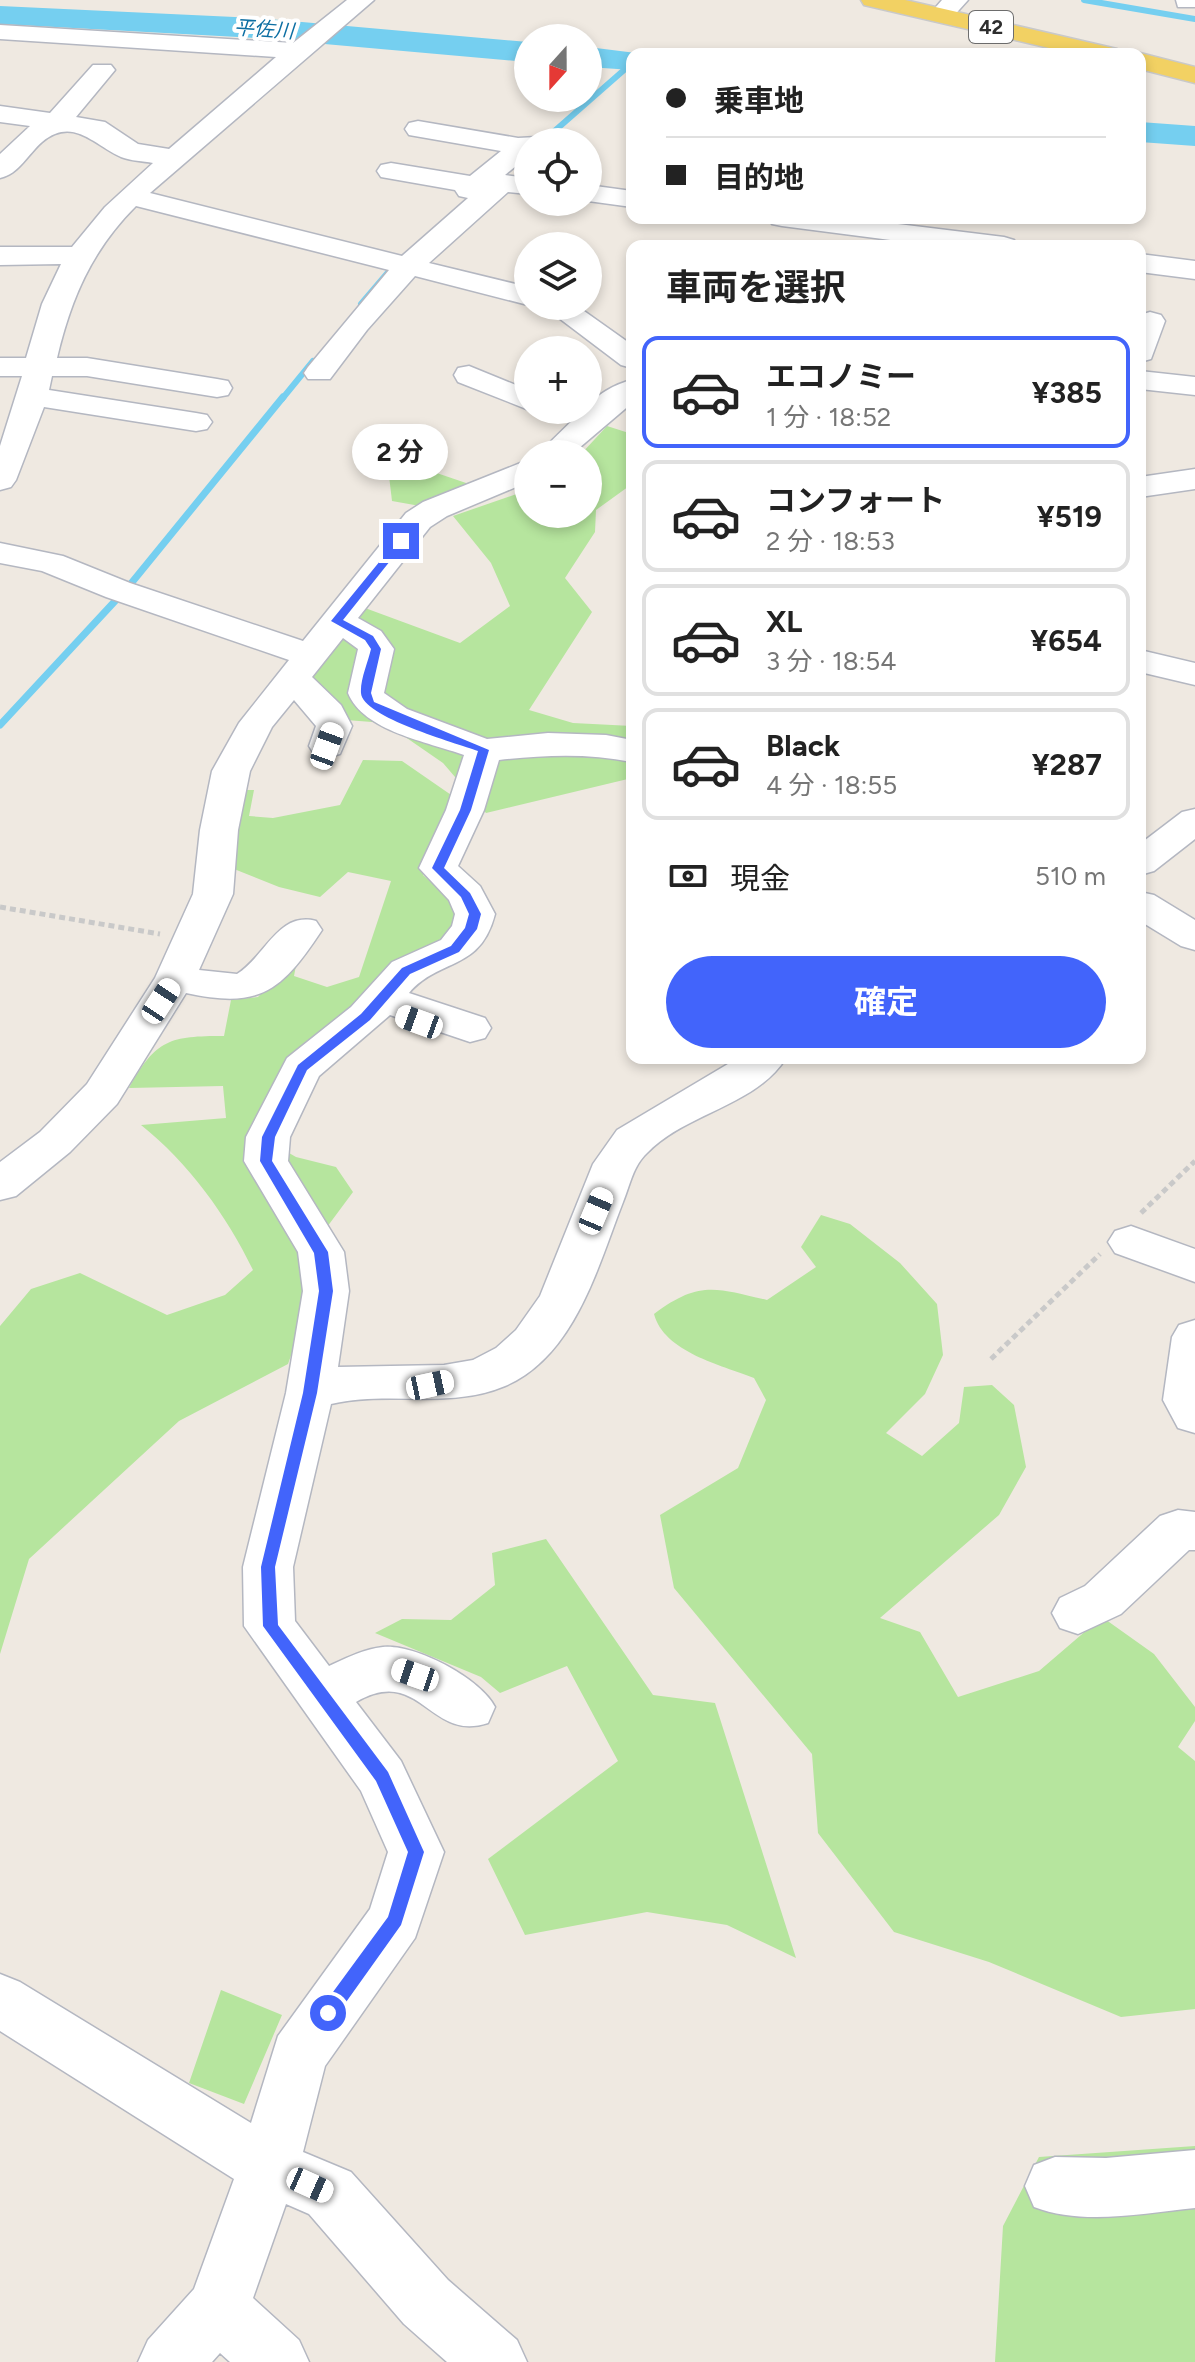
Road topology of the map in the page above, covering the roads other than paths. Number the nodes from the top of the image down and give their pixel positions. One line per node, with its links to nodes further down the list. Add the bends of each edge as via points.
1 (362, 0): 6 (street)
2 (873, 0): 3 (main road, 42)
3 (949, 8): 5 (main road, 42)
4 (0, 32): 6 (street)
5 (1087, 48)
6 (301, 50): 17 (street)
7 (1146, 63): 9 (main road)
8 (102, 70): 13 (street)
9 (1195, 75)
10 (0, 94): 11 (street)
11 (0, 108)
12 (0, 114): 13 (street)
13 (59, 120): 17 (street, via 96,128 130,151); 18 (street, via 34,135)
14 (418, 129): 15 (street)
15 (514, 139)
16 (514, 155): 20 (street)
17 (176, 158): 21 (street)
18 (0, 170)
19 (514, 184): 30 (street, via 502,183)
20 (476, 185): 24 (street); 24 (street, via 385,182)
21 (137, 193): 25 (street, via 106,190); 28 (street); 30 (street)
22 (602, 195): 23 (street)
23 (626, 198)
24 (449, 206): 30 (street)
25 (81, 211)
26 (830, 224): 27 (street)
27 (956, 240)
28 (81, 255): 29 (street); 38 (street, via 59,298)
29 (0, 256)
30 (396, 262): 33 (street); 40 (street)
31 (1146, 264): 32 (street)
32 (1195, 270)
33 (514, 292)
34 (578, 320): 37 (street)
35 (1150, 321): 36 (street)
36 (1146, 334)
37 (626, 355)
38 (37, 365): 39 (street); 44 (street, via 87,367); 46 (street)
39 (0, 367)
40 (319, 373)
41 (1146, 381): 43 (street)
42 (468, 383): 47 (street)
43 (1195, 386)
44 (217, 388)
45 (626, 394): 48 (street)
46 (31, 396): 49 (street); 54 (street)
47 (514, 397)
48 (602, 412)
49 (196, 422)
50 (586, 424): 51 (street)
51 (569, 440)
52 (514, 476): 57 (street, via 418,520)
53 (1195, 479): 55 (street)
54 (0, 480)
55 (1146, 486)
56 (0, 553): 59 (street, via 51,563)
57 (337, 621): 59 (street); 61 (street, via 369,638 376,649 366,693)
58 (1146, 662): 60 (street)
59 (301, 667): 61 (street, via 334,726 339,752); 69 (street, via 257,723 231,771 213,894)
60 (1195, 674)
61 (370, 703): 62 (street)
62 (484, 750): 63 (street, via 548,744); 70 (street, via 465,810 438,868 466,895 475,914 471,929 455,949 406,971)
63 (626, 750)
64 (1195, 820): 65 (street)
65 (1146, 858)
66 (1146, 908): 68 (street)
67 (302, 930): 69 (street, via 256,984 243,990)
68 (1195, 937)
69 (175, 978): 73 (street, via 102,1094 55,1142)
70 (379, 1002): 71 (street); 77 (street, via 302,1068 268,1137 266,1161 321,1252 326,1291)
71 (455, 1029)
72 (759, 1064): 77 (street, via 745,1077 643,1133 620,1155 549,1324 523,1351 489,1373 430,1385 331,1382)
73 (0, 1185)
74 (1125, 1236): 75 (street)
75 (1195, 1266)
76 (1195, 1337): 78 (street, via 1187,1400)
77 (310, 1393): 81 (street, via 268,1567 270,1626)
78 (1195, 1415)
79 (1194, 1531): 80 (street, via 1178,1530 1103,1600)
80 (1078, 1613)
81 (321, 1696): 82 (street, via 361,1671 390,1666); 84 (street, via 382,1777 416,1852 395,1920 299,2055)
82 (469, 1707)
83 (0, 2000): 84 (street)
84 (269, 2167): 87 (street); 90 (street, via 330,2193 426,2302)
85 (1195, 2179): 86 (street)
86 (1055, 2186)
87 (218, 2309): 88 (street); 89 (street)
88 (170, 2362)
89 (277, 2362)
90 (495, 2362)

